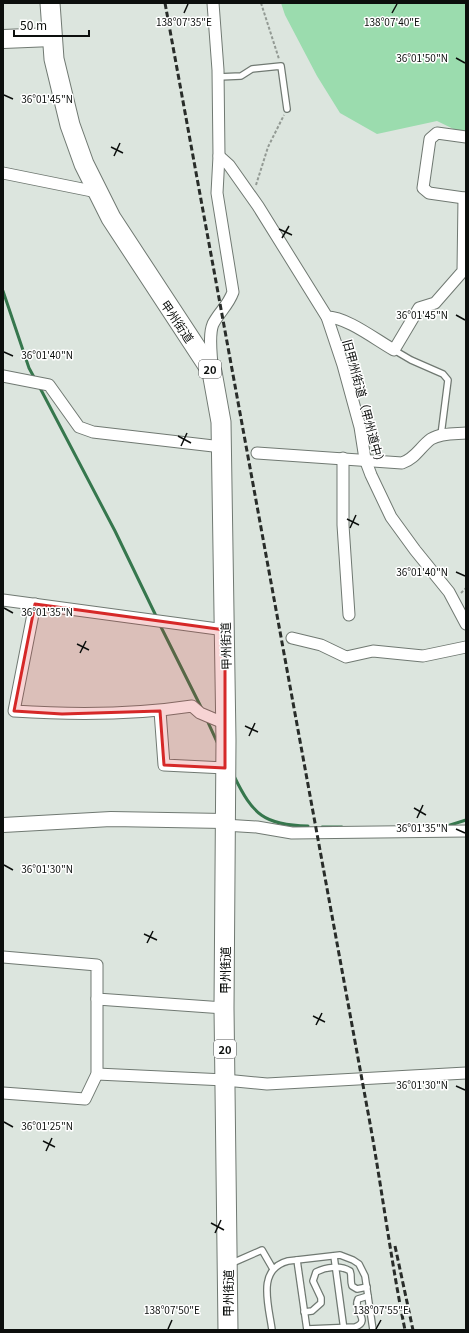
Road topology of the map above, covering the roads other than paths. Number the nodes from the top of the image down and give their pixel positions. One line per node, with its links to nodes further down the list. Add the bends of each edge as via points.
1 (50, 3): 3 (highway, 甲州街道 / 20)
2 (213, 3): 5 (street)
3 (52, 37): 4 (main road); 10 (highway, 甲州街道 / 20, via 54,59 70,125)
4 (3, 39)
5 (218, 77): 6 (lane, via 241,76 252,68 281,66); 8 (street)
6 (287, 109)
7 (466, 137): 11 (street, via 437,133 430,139 423,188 429,193)
8 (219, 156): 12 (street, 旧甲州街道（甲州道中）, via 229,164 252,197); 14 (street, via 217,193 233,292 211,330)
9 (3, 173): 10 (street)
10 (97, 192): 14 (highway, 甲州街道 / 20, via 111,218)
11 (465, 198): 13 (street, via 463,271 435,303 419,308)
12 (327, 317): 13 (street, via 351,325); 21 (street, 旧甲州街道（甲州道中）, via 360,427)
13 (394, 350): 17 (lane, via 443,374 448,380)
14 (212, 372): 18 (highway, 甲州街道 / 20, via 218,399)
15 (3, 376): 18 (street, via 42,382 54,390 79,427 93,432)
16 (466, 433): 17 (street)
17 (441, 435): 21 (street, via 432,439 410,460 402,463)
18 (222, 447): 26 (highway, 甲州街道 / 20)
19 (257, 453): 20 (street)
20 (343, 458): 21 (street); 24 (street, via 343,525)
21 (365, 459): 25 (street, 旧甲州街道（甲州道中）, via 391,517 449,592)
22 (3, 600): 23 (street)
23 (35, 604): 26 (street); 29 (street, via 14,711 62,714)
24 (349, 615)
25 (466, 624)
26 (225, 630): 30 (highway, 甲州街道 / 20)
27 (292, 638): 28 (street, via 321,645 346,656 373,651 423,656)
28 (466, 647)
29 (160, 711): 30 (street, via 192,706); 31 (street, via 164,765)
30 (221, 728): 31 (highway, 甲州街道 / 20)
31 (226, 768): 32 (highway, 甲州街道 / 20)
32 (224, 823): 33 (street, via 111,819); 34 (street, via 292,833); 37 (highway, 甲州街道 / 20)
33 (3, 825)
34 (466, 831)
35 (3, 957): 36 (street, via 97,965)
36 (97, 998): 37 (street); 39 (street)
37 (224, 1008): 40 (highway, 甲州街道 / 20)
38 (466, 1073): 40 (street, via 267,1084)
39 (98, 1074): 40 (street); 41 (street, via 85,1098)
40 (225, 1080): 44 (highway, 甲州街道 / 20)
41 (3, 1093)
42 (334, 1256): 43 (lane); 45 (lane); 47 (lane, via 345,1256 359,1264 363,1269)
43 (297, 1260): 46 (lane, via 280,1263); 49 (lane)
44 (227, 1266): 46 (lane, via 262,1250); 51 (highway, 甲州街道 / 20)
45 (335, 1267): 47 (lane, via 350,1271 352,1286); 49 (lane, via 316,1272 312,1281 321,1298 320,1303 318,1308); 50 (lane)
46 (273, 1269): 52 (lane, via 266,1286)
47 (367, 1287): 48 (lane)
48 (368, 1296): 50 (lane, via 358,1299 356,1303 363,1321 360,1325); 54 (lane)
49 (304, 1312): 53 (lane)
50 (344, 1329): 53 (lane)
51 (228, 1330)
52 (272, 1330)
53 (307, 1330)
54 (373, 1330)

